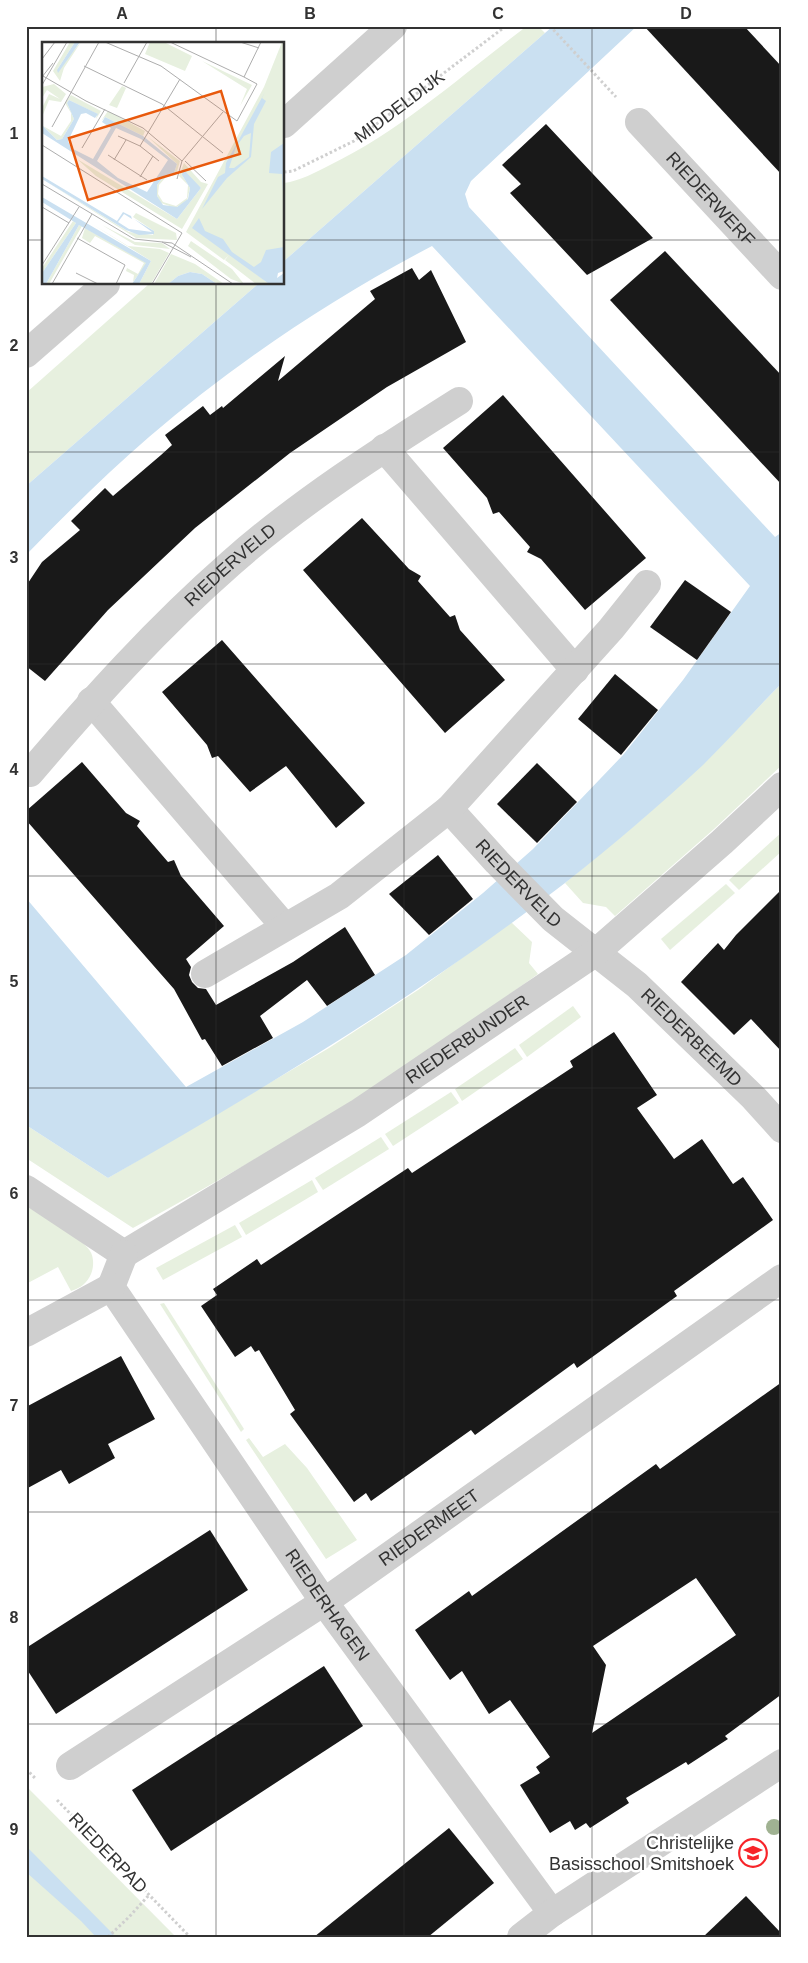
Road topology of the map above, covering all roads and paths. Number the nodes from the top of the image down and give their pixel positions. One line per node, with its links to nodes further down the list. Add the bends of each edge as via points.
1 (393, 26): 6 (street)
2 (506, 26): 7 (path, MIDDELDIJK, via 354,141)
3 (550, 26): 4 (path)
4 (590, 70)
5 (638, 122): 8 (street, RIEDERWERF)
6 (285, 123)
7 (285, 172)
8 (782, 276)
9 (105, 285): 10 (street)
10 (26, 354)
11 (459, 401): 12 (street, RIEDERVELD)
12 (384, 448): 14 (street); 15 (street, RIEDERVELD, via 312,498 231,562 152,636)
13 (647, 584): 14 (street)
14 (575, 670): 18 (street)
15 (91, 701): 16 (street, RIEDERVELD); 19 (street)
16 (30, 773)
17 (782, 786): 20 (street, RIEDERBUNDER)
18 (449, 809): 19 (street, via 339,896); 20 (street, RIEDERVELD, via 553,919)
19 (285, 927): 21 (street)
20 (595, 953): 22 (street, RIEDERBEEMD, via 637,985); 24 (street, RIEDERBUNDER, via 358,1113)
21 (205, 974)
22 (782, 1128)
23 (26, 1190): 24 (street)
24 (124, 1254): 26 (street)
25 (782, 1278): 28 (street, RIEDERMEET)
26 (110, 1287): 27 (street); 28 (street, RIEDERHAGEN)
27 (26, 1333)
28 (324, 1602): 30 (street, RIEDERMEET); 35 (street, RIEDERHAGEN)
29 (782, 1763): 35 (street)
30 (70, 1766)
31 (26, 1769): 32 (path)
32 (42, 1785)
33 (56, 1799): 34 (path, RIEDERPAD)
34 (149, 1895): 36 (path); 37 (path, RIEDERPAD)
35 (552, 1913): 38 (street)
36 (108, 1937)
37 (190, 1937)
38 (521, 1937)

